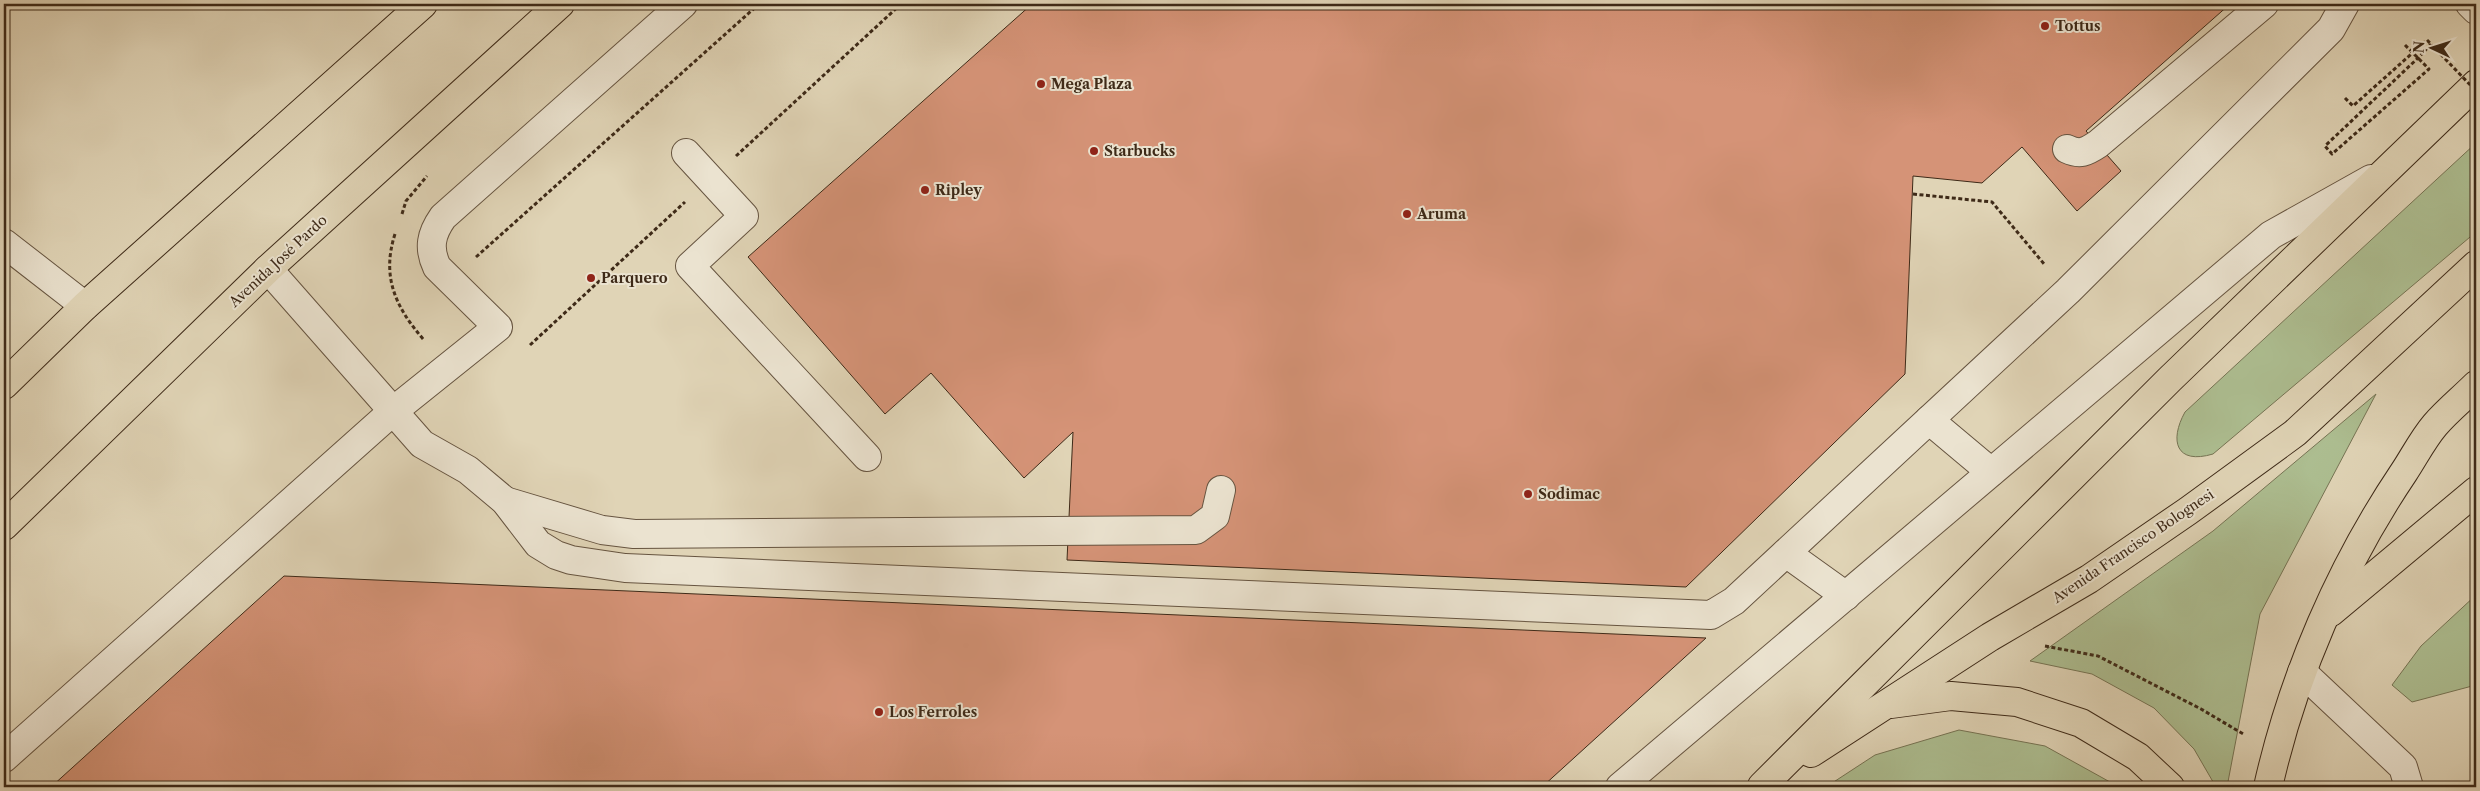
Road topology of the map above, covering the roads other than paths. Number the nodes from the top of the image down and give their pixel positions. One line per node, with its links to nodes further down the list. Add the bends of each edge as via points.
1 (423, 4): 15 (main road)
2 (560, 4): 14 (main road, Avenida José Pardo)
3 (683, 4): 18 (street, via 443,217 431,242 437,267 498,327)
4 (2264, 4): 9 (street, via 2098,144 2086,152 2076,153)
5 (2345, 4): 19 (street, via 2331,29 2068,291)
6 (2470, 4): 7 (street)
7 (2476, 10)
8 (2476, 84): 11 (main road)
9 (2067, 149)
10 (686, 153): 20 (street, via 744,216 690,266)
11 (2384, 172): 21 (street, via 2270,235); 32 (main road, via 2170,379)
12 (4, 244): 15 (street)
13 (2476, 265): 30 (main road, Avenida Francisco Bolognesi, via 2295,433 2089,579)
14 (268, 270): 18 (street); 25 (main road, Avenida José Pardo)
15 (85, 306): 16 (main road)
16 (4, 385)
17 (2476, 385): 28 (main road, via 2435,425 2383,503 2340,582)
18 (392, 412): 24 (street, via 422,444 468,470); 31 (street)
19 (1928, 420): 21 (street); 26 (street)
20 (866, 457)
21 (1991, 472): 27 (street)
22 (1221, 490): 24 (street, via 1215,516 1196,530 1068,533 634,534 602,530)
23 (2476, 491): 28 (main road)
24 (505, 501): 26 (street, via 538,544 556,555 625,568 1711,615 1734,601)
25 (4, 526)
26 (1786, 553): 27 (street)
27 (1846, 596): 33 (street)
28 (2326, 616): 29 (main road)
29 (2302, 672): 35 (main road); 36 (street, via 2403,767)
30 (1884, 705): 32 (main road, Avenida Francisco Bolognesi); 34 (main road, via 1951,696 2017,702 2081,723 2138,757)
31 (4, 758)
32 (1761, 786)
33 (1620, 787)
34 (2170, 787)
35 (2268, 787)
36 (2409, 787)

